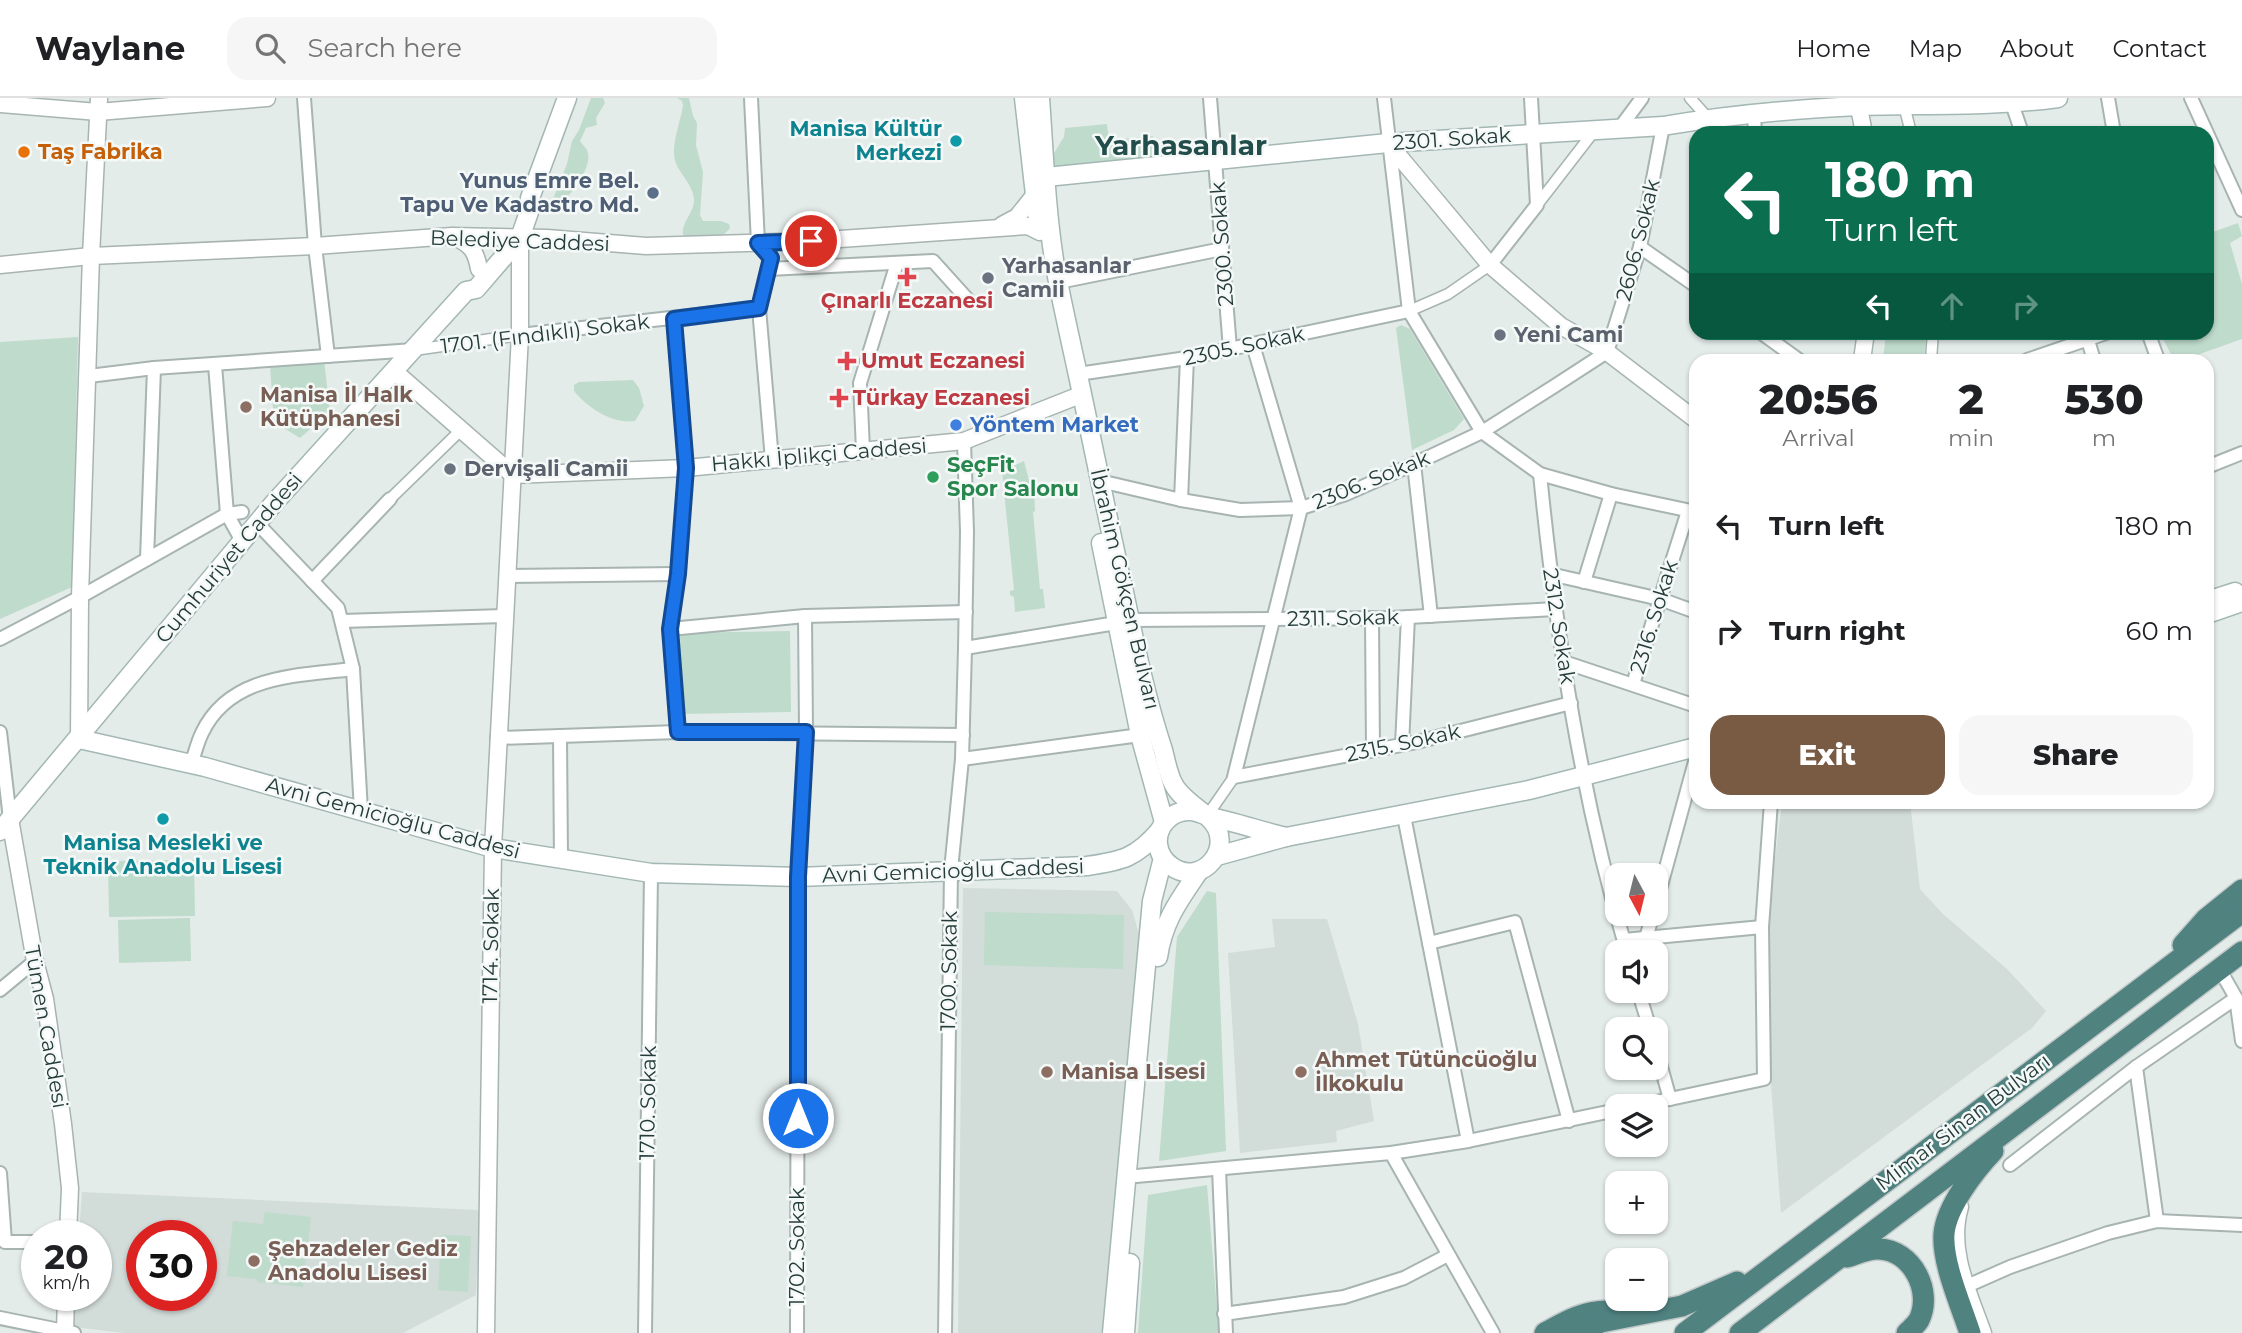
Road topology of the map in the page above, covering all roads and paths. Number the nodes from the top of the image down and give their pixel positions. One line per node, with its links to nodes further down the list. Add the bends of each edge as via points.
1 (267, 98): 15 (street)
2 (303, 98): 46 (street)
3 (567, 98): 44 (main road, Cumhuriyet Caddesi)
4 (751, 98): 45 (street)
5 (1024, 98): 38 (main road, İbrahim Gökçen Bulvarı)
6 (1040, 98): 37 (main road, İbrahim Gökçen Bulvarı)
7 (1210, 98): 36 (street, 2300. Sokak)
8 (1384, 98): 34 (street)
9 (1531, 98): 33 (street)
10 (1642, 98): 31 (street)
11 (1690, 98): 23 (street)
12 (2058, 98): 17 (main road, 2301. Sokak)
13 (2108, 98): 29 (street)
14 (2191, 98): 30 (street)
15 (249, 99): 16 (street)
16 (202, 101): 20 (street)
17 (2011, 101): 21 (main road, 2301. Sokak); 28 (street)
18 (1858, 102): 21 (main road, 2301. Sokak); 22 (main road, 2301. Sokak); 26 (street)
19 (0, 104): 20 (street)
20 (98, 105): 49 (street)
21 (1904, 106): 27 (street)
22 (1754, 115): 23 (main road, 2301. Sokak); 25 (street)
23 (1708, 118): 24 (main road, 2301. Sokak)
24 (1663, 126): 31 (main road, 2301. Sokak); 47 (street, 2606. Sokak)
25 (1755, 126)
26 (1863, 126)
27 (1909, 126)
28 (2020, 126)
29 (2113, 126)
30 (2204, 126)
31 (1619, 129): 32 (main road, 2301. Sokak)
32 (1595, 130): 33 (main road, 2301. Sokak); 39 (street)
33 (1534, 134): 34 (main road, 2301. Sokak); 39 (street)
34 (1388, 143): 36 (main road, 2301. Sokak); 52 (street); 60 (street)
35 (2214, 149): 40 (street)
36 (1215, 160): 37 (main road, 2301. Sokak); 48 (street, 2300. Sokak)
37 (1046, 177): 38 (street); 56 (main road, İbrahim Gökçen Bulvarı)
38 (1034, 197): 41 (street, via 1017,217); 42 (main road, İbrahim Gökçen Bulvarı)
39 (1537, 205): 52 (street)
40 (2242, 210)
41 (996, 228): 42 (street, Belediye Caddesi, via 1028,226); 45 (street, Belediye Caddesi)
42 (1040, 232): 78 (main road, İbrahim Gökçen Bulvarı)
43 (452, 236): 44 (street, Belediye Caddesi); 46 (street, Belediye Caddesi); 53 (street, via 468,243)
44 (513, 238): 45 (street, Belediye Caddesi, via 646,246); 53 (main road, Cumhuriyet Caddesi); 57 (main road, Cumhuriyet Caddesi, via 476,289); 62 (street, 1714. Sokak)
45 (758, 243): 54 (street, via 771,258)
46 (315, 246): 49 (street, Belediye Caddesi); 71 (street)
47 (1640, 247): 55 (street); 68 (street, 2606. Sokak)
48 (1222, 249): 56 (street); 67 (street, 2300. Sokak)
49 (91, 257): 51 (street, Belediye Caddesi); 77 (street)
50 (897, 263): 54 (street); 58 (street, via 933,261); 83 (street, via 860,383)
51 (0, 265)
52 (1490, 265): 60 (street, via 1448,294); 68 (street, via 1561,326)
53 (479, 268): 57 (main road, Cumhuriyet Caddesi, via 467,281)
54 (768, 270): 59 (street)
55 (1689, 281)
56 (1059, 282): 76 (main road, İbrahim Gökçen Bulvarı)
57 (466, 291): 66 (main road, Cumhuriyet Caddesi)
58 (970, 302)
59 (759, 308): 61 (street, 1701. (Fındıklı) Sokak); 85 (street)
60 (1409, 311): 65 (street, 2305. Sokak); 81 (street)
61 (674, 319): 62 (street, 1701. (Fındıklı) Sokak); 88 (street)
62 (520, 335): 66 (street, 1701. (Fındıklı) Sokak); 90 (street, 1714. Sokak)
63 (1771, 340): 69 (street)
64 (2076, 340): 70 (street)
65 (1253, 345): 67 (street, 2305. Sokak); 95 (street)
66 (414, 349): 71 (street); 75 (main road, Cumhuriyet Caddesi)
67 (1230, 349): 72 (street, 2305. Sokak)
68 (1607, 352): 79 (street); 81 (street, 2306. Sokak)
69 (1791, 354)
70 (2042, 354)
71 (328, 356): 73 (street)
72 (1187, 358): 76 (street, 2305. Sokak); 94 (street)
73 (215, 365): 74 (street); 98 (street)
74 (154, 368): 77 (street); 102 (street)
75 (394, 371): 80 (street); 100 (main road, Cumhuriyet Caddesi)
76 (1078, 374): 91 (main road, İbrahim Gökçen Bulvarı)
77 (89, 376): 109 (street)
78 (1075, 397): 82 (street, Hakkı İplikçi Caddesi); 124 (main road, İbrahim Gökçen Bulvarı)
79 (1689, 415)
80 (462, 429): 90 (street); 93 (street)
81 (1482, 432): 86 (street, 2306. Sokak); 89 (street)
82 (964, 441): 83 (street, Hakkı İplikçi Caddesi); 115 (street, 1700. Sokak)
83 (863, 450): 85 (street, Hakkı İplikçi Caddesi)
84 (2242, 453): 87 (street)
85 (772, 460): 88 (street, Hakkı İplikçi Caddesi)
86 (1414, 464): 95 (street, 2306. Sokak); 119 (street)
87 (2214, 464)
88 (686, 468): 90 (street, Hakkı İplikçi Caddesi); 103 (street)
89 (1540, 474): 92 (street); 104 (street, 2312. Sokak)
90 (513, 475): 105 (street, 1714. Sokak)
91 (1100, 481): 94 (street); 124 (main road, İbrahim Gökçen Bulvarı)
92 (1611, 494): 96 (street); 107 (street)
93 (390, 499): 106 (street)
94 (1181, 500): 95 (street, via 1240,510)
95 (1301, 508): 122 (street, 2306. Sokak)
96 (1689, 511)
97 (242, 512): 98 (street)
98 (227, 514): 101 (street); 102 (street)
99 (1689, 520): 110 (street, 2316. Sokak)
100 (257, 523): 101 (main road, Cumhuriyet Caddesi); 106 (street)
101 (242, 541): 140 (main road, Cumhuriyet Caddesi)
102 (147, 559): 109 (street)
103 (678, 574): 105 (street); 125 (street)
104 (1550, 574): 107 (street); 113 (street, 2312. Sokak)
105 (506, 576): 117 (street, 1714. Sokak)
106 (312, 581): 123 (street, via 338,608)
107 (1584, 582): 110 (street)
108 (2242, 590): 111 (main road)
109 (80, 597): 126 (street); 140 (street)
110 (1660, 599): 114 (street); 130 (street, 2316. Sokak)
111 (2214, 599)
112 (2242, 602): 116 (main road)
113 (1555, 609): 119 (street, 2311. Sokak); 128 (street, 2312. Sokak)
114 (1689, 609)
115 (966, 612): 118 (street); 127 (street, 1700. Sokak)
116 (2214, 612)
117 (504, 616): 123 (street); 139 (street, 1714. Sokak)
118 (805, 616): 125 (street); 135 (street, 1702. Sokak)
119 (1431, 616): 120 (street, 2311. Sokak)
120 (1408, 617): 121 (street, 2311. Sokak); 141 (street)
121 (1372, 618): 122 (street, 2311. Sokak); 143 (street)
122 (1272, 620): 124 (street, 2311. Sokak); 146 (street, 2306. Sokak)
123 (342, 621): 129 (street)
124 (1123, 622): 127 (street, 2311. Sokak); 137 (main road, İbrahim Gökçen Bulvarı); 151 (main road, İbrahim Gökçen Bulvarı, via 1174,787)
125 (670, 629): 134 (street)
126 (0, 639)
127 (965, 648): 136 (street, 1700. Sokak)
128 (1564, 662): 130 (street); 131 (street, 2312. Sokak)
129 (353, 669): 145 (street, via 270,680 246,688 222,706 203,732); 150 (street)
130 (1633, 684): 132 (street)
131 (1571, 703): 141 (street, 2315. Sokak); 147 (street, 2312. Sokak)
132 (1689, 704)
133 (0, 732): 153 (street)
134 (678, 732): 135 (street); 138 (street)
135 (806, 732): 136 (street); 164 (street, 1702. Sokak)
136 (963, 735): 144 (street, 1700. Sokak)
137 (1140, 735): 144 (street); 154 (main road, İbrahim Gökçen Bulvarı)
138 (559, 736): 139 (street); 159 (street)
139 (497, 738): 156 (street, 1714. Sokak)
140 (79, 739): 145 (main road, Avni Gemicioğlu Caddesi); 153 (main road, Cumhuriyet Caddesi)
141 (1402, 745): 143 (street, 2315. Sokak)
142 (1689, 749): 147 (main road)
143 (1373, 751): 146 (street, 2315. Sokak)
144 (962, 759): 161 (street, 1700. Sokak)
145 (191, 764): 150 (main road, Avni Gemicioğlu Caddesi)
146 (1234, 777): 151 (street)
147 (1582, 777): 152 (main road); 170 (street, 2312. Sokak)
148 (1689, 784): 160 (street)
149 (1771, 809): 168 (street)
150 (361, 811): 156 (main road, Avni Gemicioğlu Caddesi)
151 (1207, 816): 154 (main road, via 1180,812); 155 (main road); 157 (main road, via 1220,838)
152 (1404, 816): 155 (main road); 172 (street)
153 (5, 825): 175 (street, Tümen Caddesi)
154 (1162, 826): 158 (main road, via 1158,839); 161 (main road, Avni Gemicioğlu Caddesi, via 1138,853 1117,862)
155 (1286, 837): 157 (main road)
156 (493, 848): 159 (main road, Avni Gemicioğlu Caddesi); 209 (street, 1714. Sokak)
157 (1217, 856): 162 (main road)
158 (1163, 858): 162 (main road, via 1183,872); 213 (main road, via 1152,901)
159 (561, 859): 163 (main road, Avni Gemicioğlu Caddesi)
160 (1667, 863)
161 (951, 870): 164 (main road, Avni Gemicioğlu Caddesi); 212 (street, 1700. Sokak)
162 (1199, 870): 192 (main road, via 1161,935)
163 (651, 873): 164 (main road, Avni Gemicioğlu Caddesi); 210 (street, 1710. Sokak)
164 (798, 877): 211 (street, 1702. Sokak)
165 (2242, 890): 177 (highway, via 2206,919)
166 (2242, 912): 177 (highway, Mimar Sinan Bulvarı)
167 (1650, 926): 169 (street)
168 (1762, 927): 169 (street); 183 (street, via 1764,1079)
169 (1646, 938): 171 (street)
170 (1623, 940)
171 (1641, 940)
172 (1429, 943): 186 (street, via 1515,922); 187 (street)
173 (2242, 952): 176 (highway)
174 (2242, 960): 176 (highway)
175 (35, 961): 178 (street); 194 (street, Tümen Caddesi, via 63,1124)
176 (2220, 970): 179 (street); 184 (highway)
177 (2148, 983): 200 (highway, Mimar Sinan Bulvarı)
178 (0, 990)
179 (2236, 998): 180 (street); 181 (street)
180 (2242, 1041)
181 (2136, 1067): 189 (street); 195 (street)
182 (1665, 1080): 183 (street)
183 (1670, 1099)
184 (2031, 1112): 193 (highway); 199 (highway)
185 (1605, 1113): 186 (street)
186 (1569, 1121): 187 (street)
187 (1468, 1141): 188 (street)
188 (1391, 1153): 190 (street); 198 (street)
189 (2010, 1166)
190 (1219, 1169): 192 (street); 206 (street)
191 (0, 1172): 197 (street, via 5,1242)
192 (1136, 1176): 214 (main road)
193 (1972, 1178): 201 (street, via 1955,1237); 222 (highway, via 1948,1218 1944,1234)
194 (69, 1220)
195 (2157, 1221): 196 (street); 201 (street, via 2010,1267)
196 (2242, 1225)
197 (21, 1242)
198 (1448, 1255): 206 (street, via 1404,1278 1344,1297); 216 (street)
199 (1835, 1261): 220 (highway); 221 (highway, via 1880,1249 1900,1255 1915,1270 1922,1287 1918,1321)
200 (1777, 1263): 202 (highway); 219 (highway, Mimar Sinan Bulvarı)
201 (1967, 1286): 223 (street)
202 (1668, 1308)
203 (67, 1311): 208 (street)
204 (1605, 1311): 217 (highway, via 1573,1317)
205 (1653, 1311): 218 (highway, via 1601,1322)
206 (1224, 1314): 215 (street)
207 (0, 1318): 208 (street)
208 (68, 1333)
209 (486, 1333)
210 (645, 1333)
211 (797, 1333)
212 (945, 1333)
213 (1112, 1333)
214 (1125, 1333)
215 (1226, 1333)
216 (1493, 1333)
217 (1545, 1333)
218 (1577, 1333)
219 (1685, 1333)
220 (1740, 1333)
221 (1908, 1333)
222 (1970, 1333)
223 (1983, 1333)

